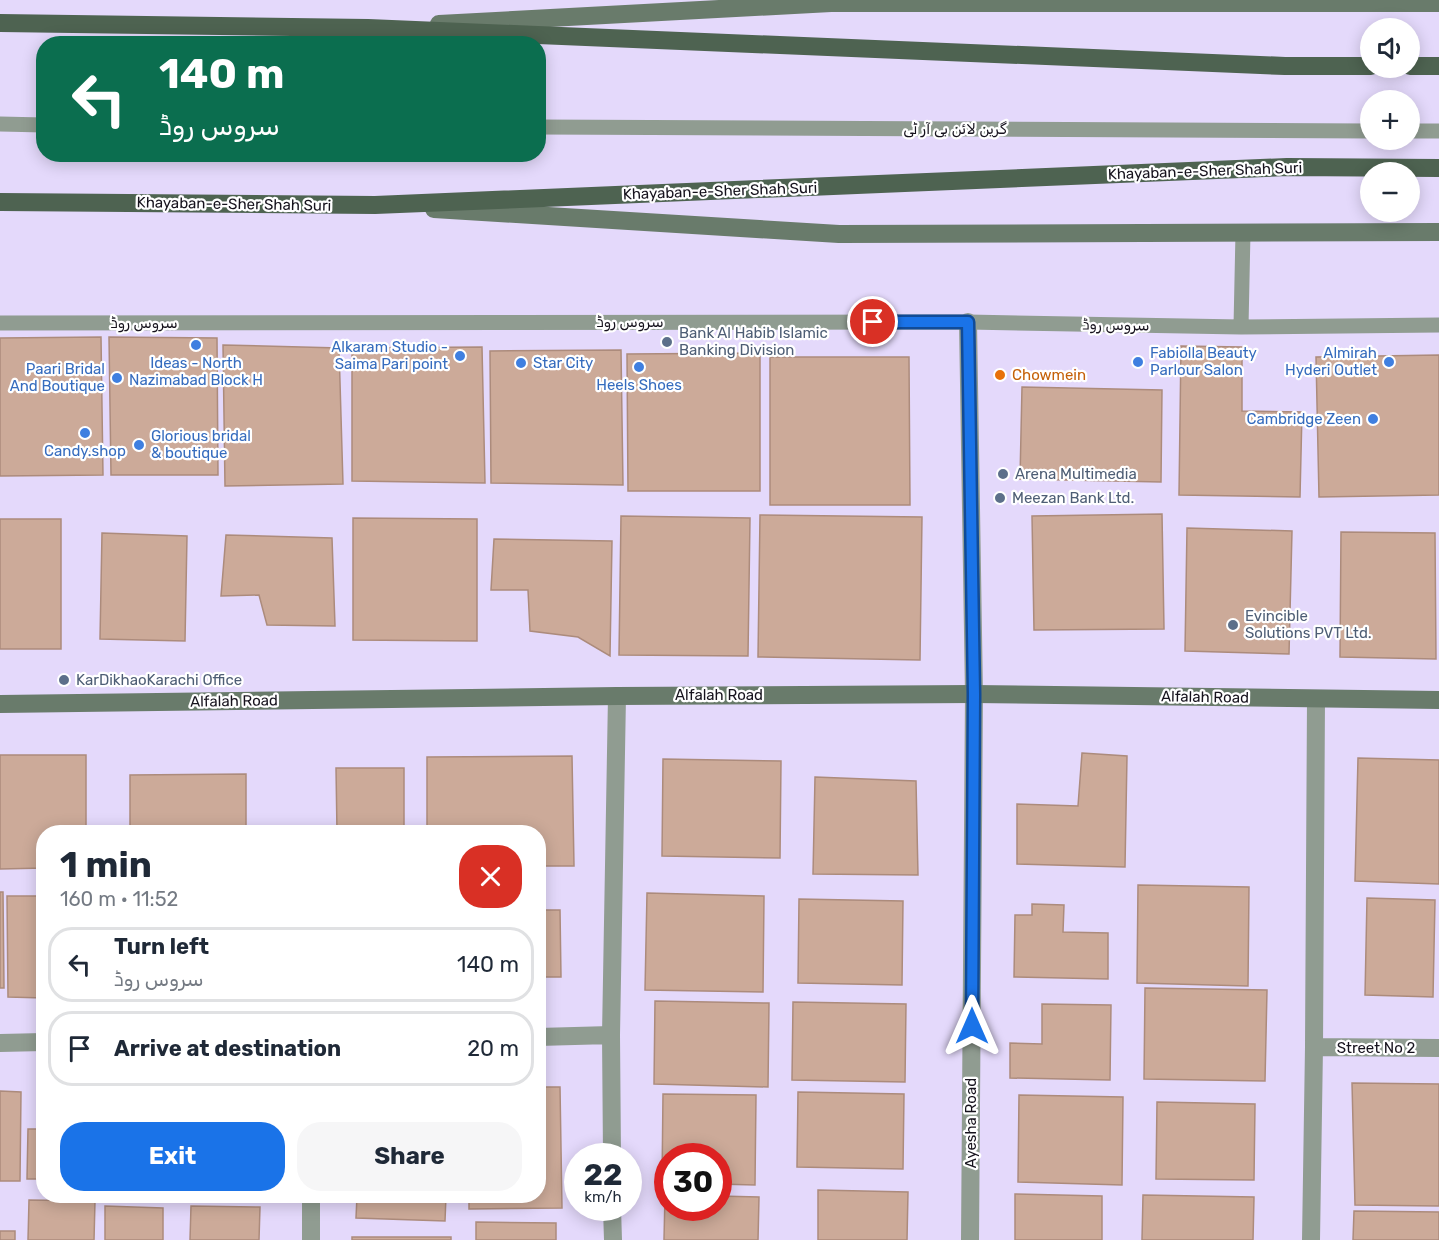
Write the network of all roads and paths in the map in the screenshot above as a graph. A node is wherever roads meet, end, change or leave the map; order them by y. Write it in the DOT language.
graph roads {
  1 [pos="1439,3"];
  2 [pos="0,23"];
  3 [pos="368,28"];
  4 [pos="1360,66"];
  5 [pos="1420,66"];
  6 [pos="1439,66"];
  7 [pos="0,124"];
  8 [pos="36,125"];
  9 [pos="546,127"];
  10 [pos="1360,131"];
  11 [pos="1420,131"];
  12 [pos="1439,131"];
  13 [pos="1439,168"];
  14 [pos="0,202"];
  15 [pos="375,206"];
  16 [pos="1243,232"];
  17 [pos="1439,232"];
  18 [pos="968,322"];
  19 [pos="0,323"];
  20 [pos="1439,325"];
  21 [pos="1241,327"];
  22 [pos="974,694"];
  23 [pos="617,696"];
  24 [pos="1316,699"];
  25 [pos="1439,700"];
  26 [pos="0,704"];
  27 [pos="611,1035"];
  28 [pos="546,1037"];
  29 [pos="36,1042"];
  30 [pos="0,1043"];
  31 [pos="1314,1047"];
  32 [pos="1439,1048"];
  33 [pos="612,1143"];
  34 [pos="311,1203"];
  35 [pos="612,1221"];
  36 [pos="311,1240"];
  37 [pos="613,1240"];
  38 [pos="970,1240"];
  39 [pos="1311,1240"];
  1 -- 3 [label="main road"];
  2 -- 3 [label="main road"];
  3 -- 4 [label="main road"];
  5 -- 6 [label="main road"];
  7 -- 8 [label="lane"];
  9 -- 10 [label="lane, گرین لائن بی آر ٹی"];
  11 -- 12 [label="lane"];
  13 -- 15 [label="main road, Khayaban-e-Sher Shah Suri"];
  14 -- 15 [label="main road, Khayaban-e-Sher Shah Suri"];
  15 -- 16 [label="main road"];
  16 -- 17 [label="main road"];
  16 -- 21 [label="lane"];
  18 -- 19 [label="lane, سروس روڈ"];
  18 -- 21 [label="lane, سروس روڈ"];
  18 -- 22 [label="street, Ayesha Road"];
  20 -- 21 [label="lane, سروس روڈ"];
  22 -- 23 [label="main road, Alfalah Road"];
  22 -- 24 [label="main road, Alfalah Road"];
  22 -- 38 [label="street, Ayesha Road"];
  23 -- 26 [label="main road, Alfalah Road"];
  23 -- 27 [label="street"];
  24 -- 25 [label="main road, Alfalah Road"];
  24 -- 31 [label="street"];
  27 -- 28 [label="street"];
  27 -- 33 [label="street"];
  29 -- 30 [label="street"];
  31 -- 32 [label="street, Street No 2"];
  31 -- 39 [label="street"];
  34 -- 36 [label="street"];
  35 -- 37 [label="street"];
}
